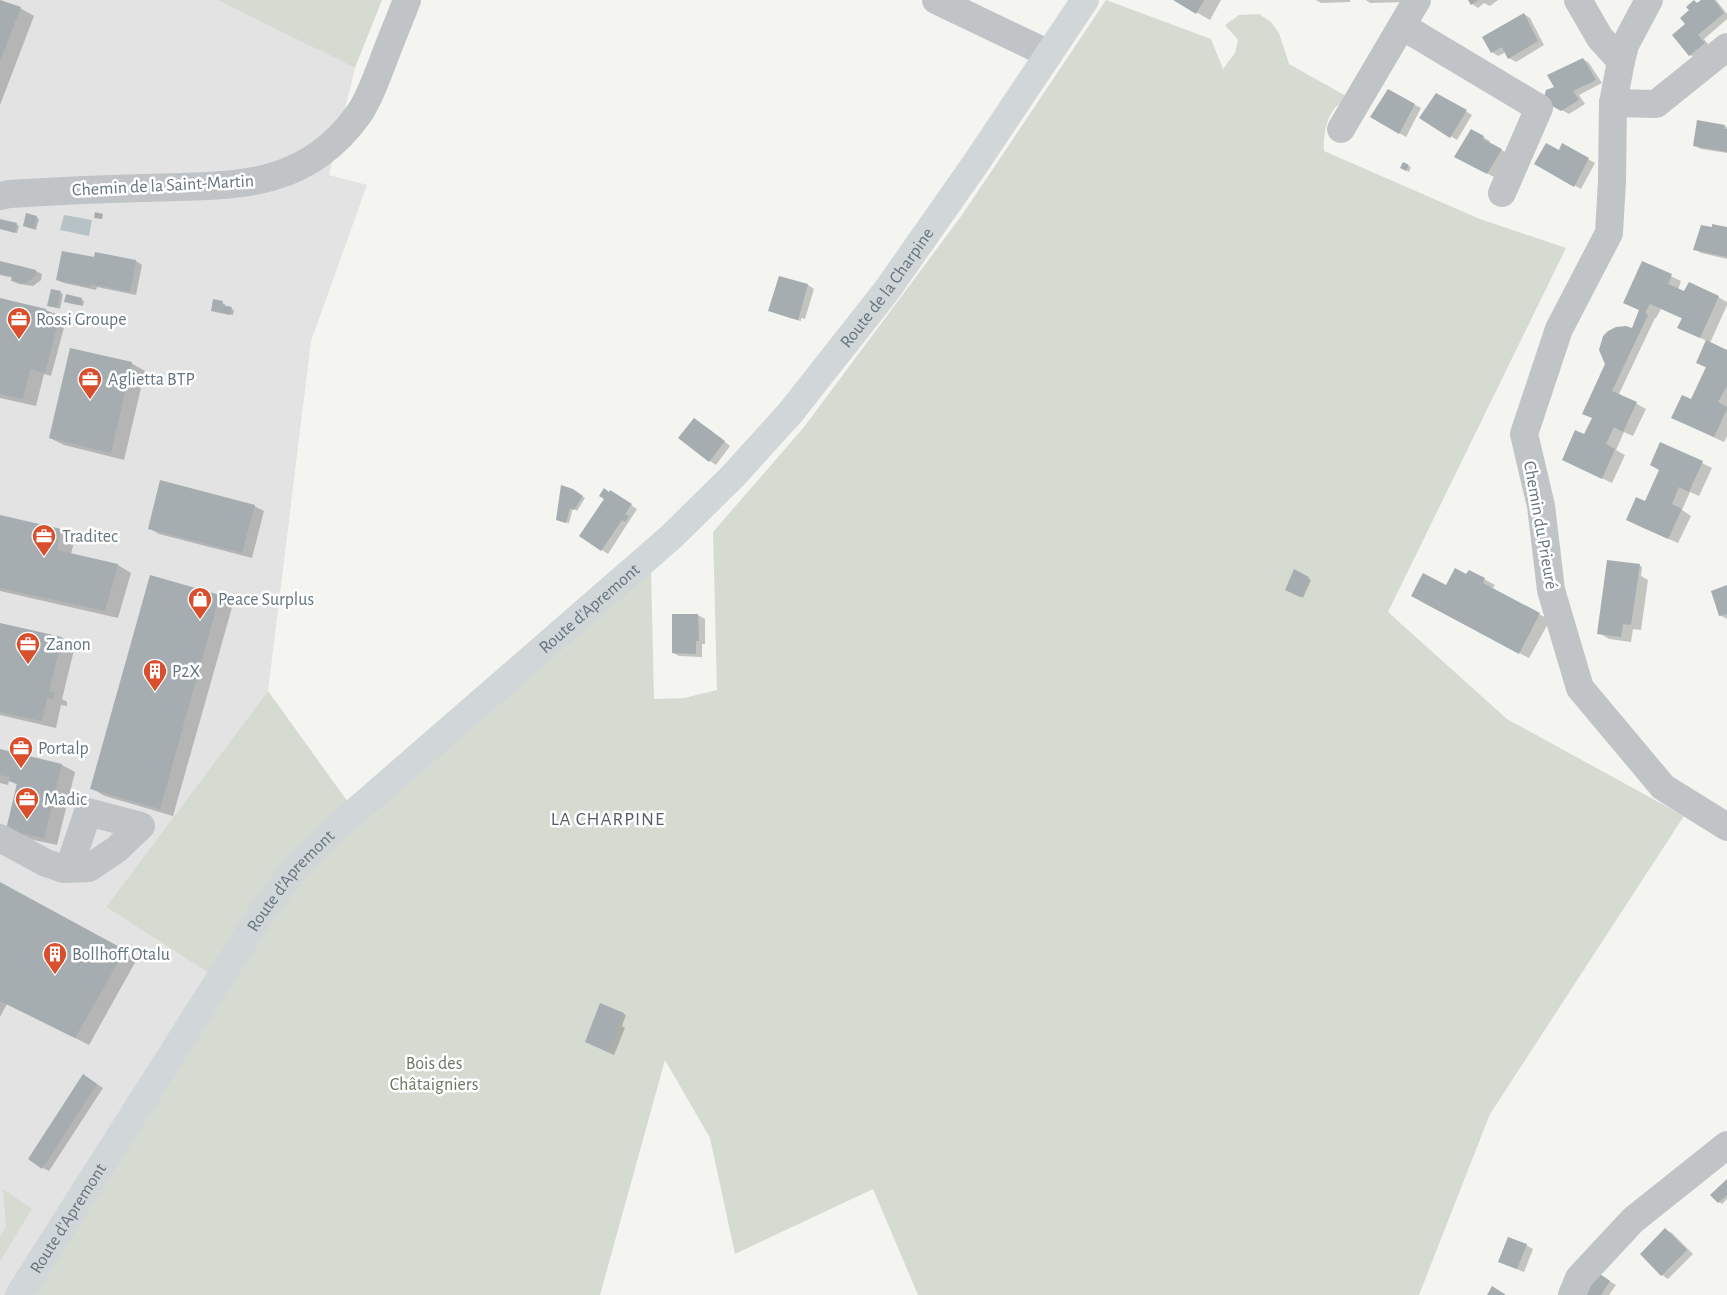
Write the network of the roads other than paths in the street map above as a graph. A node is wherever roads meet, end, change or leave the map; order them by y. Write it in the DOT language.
graph roads {
  1 [pos="407,0"];
  2 [pos="936,0"];
  3 [pos="1086,0"];
  4 [pos="1416,0"];
  5 [pos="1578,0"];
  6 [pos="1649,0"];
  7 [pos="1402,26"];
  8 [pos="1727,47"];
  9 [pos="1049,54"];
  10 [pos="1620,61"];
  11 [pos="1613,103"];
  12 [pos="1341,130"];
  13 [pos="1502,193"];
  14 [pos="0,196"];
  15 [pos="657,548"];
  16 [pos="1727,827"];
  17 [pos="0,838"];
  18 [pos="69,868"];
  19 [pos="1727,1145"];
  20 [pos="19,1295"];
  21 [pos="1572,1295"];
  1 -- 14 [label="street, Chemin de la Saint-Martin"];
  2 -- 9 [label="street"];
  3 -- 9 [label="main road, Route de la Charpine"];
  4 -- 7 [label="street"];
  5 -- 10 [label="street"];
  6 -- 10 [label="street, Chemin du Prieuré"];
  7 -- 12 [label="street"];
  7 -- 13 [label="street"];
  8 -- 11 [label="street"];
  9 -- 15 [label="main road, Route de la Charpine"];
  10 -- 11 [label="street, Chemin du Prieuré"];
  11 -- 16 [label="street, Chemin du Prieuré"];
  15 -- 20 [label="main road, Route d'Apremont"];
  17 -- 18 [label="street"];
  19 -- 21 [label="street"];
}
